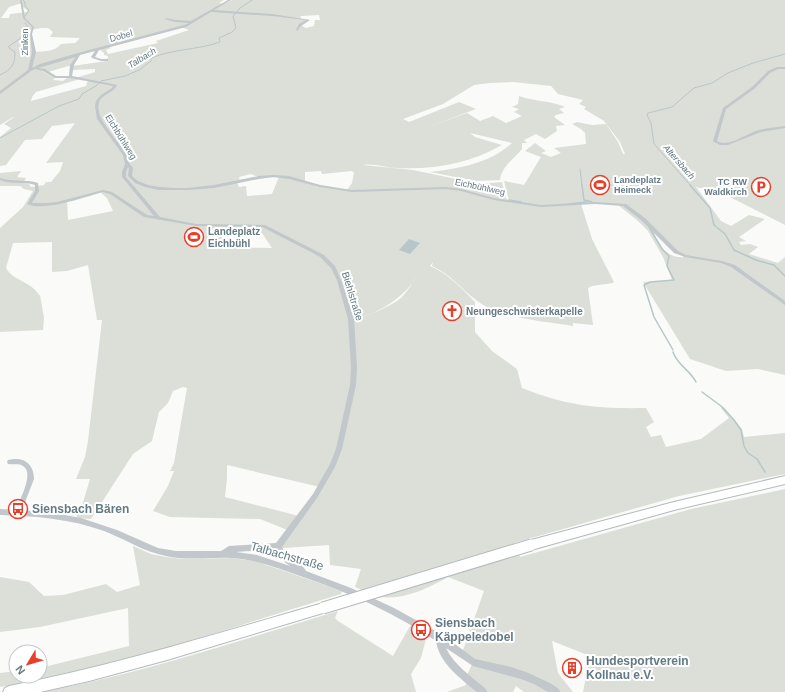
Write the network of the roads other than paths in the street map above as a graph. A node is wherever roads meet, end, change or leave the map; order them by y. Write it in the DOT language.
graph roads {
  1 [pos="21,0"];
  2 [pos="230,0"];
  3 [pos="214,10"];
  4 [pos="166,19"];
  5 [pos="192,22"];
  6 [pos="297,30"];
  7 [pos="98,49"];
  8 [pos="79,54"];
  9 [pos="107,60"];
  10 [pos="31,65"];
  11 [pos="41,65"];
  12 [pos="35,68"];
  13 [pos="785,68"];
  14 [pos="30,70"];
  15 [pos="70,77"];
  16 [pos="0,92"];
  17 [pos="785,126"];
  18 [pos="127,164"];
  19 [pos="131,168"];
  20 [pos="124,169"];
  21 [pos="0,179"];
  22 [pos="159,218"];
  23 [pos="785,303"];
  24 [pos="10,462"];
  25 [pos="785,480"];
  26 [pos="0,512"];
  27 [pos="18,512"];
  28 [pos="278,546"];
  29 [pos="223,554"];
  30 [pos="303,573"];
  31 [pos="440,638"];
  32 [pos="9,692"];
  33 [pos="483,692"];
  34 [pos="556,692"];
  1 -- 10 [label="street, Zinken"];
  2 -- 3 [label="street, Dobel"];
  3 -- 5 [label="street, Dobel"];
  3 -- 6 [label="street, Dobel"];
  4 -- 5 [label="street"];
  5 -- 7 [label="street, Dobel"];
  7 -- 8 [label="street, Dobel"];
  7 -- 9 [label="street"];
  8 -- 11 [label="street, Dobel"];
  8 -- 15 [label="street"];
  10 -- 11 [label="street, Zinken"];
  10 -- 14 [label="street, Zinken"];
  11 -- 12 [label="street, Dobel"];
  12 -- 14 [label="street"];
  12 -- 15 [label="street, Eichbühlweg"];
  13 -- 17 [label="street"];
  14 -- 16 [label="street"];
  15 -- 18 [label="street, Eichbühlweg"];
  18 -- 19 [label="street, Eichbühlweg"];
  18 -- 20 [label="street"];
  19 -- 20 [label="street, Eichbühlweg"];
  19 -- 23 [label="street, Eichbühlweg"];
  20 -- 22 [label="street"];
  21 -- 22 [label="street, Biehlstraße"];
  22 -- 28 [label="street, Biehlstraße"];
  24 -- 27 [label="street"];
  25 -- 32 [label="highway, bridge"];
  26 -- 27 [label="street, Talbachstraße"];
  27 -- 29 [label="street, Talbachstraße"];
  28 -- 29 [label="street"];
  28 -- 30 [label="street"];
  29 -- 30 [label="street, Talbachstraße"];
  30 -- 31 [label="street, Talbachstraße"];
  31 -- 33 [label="street"];
  31 -- 34 [label="street, Talbachstraße"];
}
